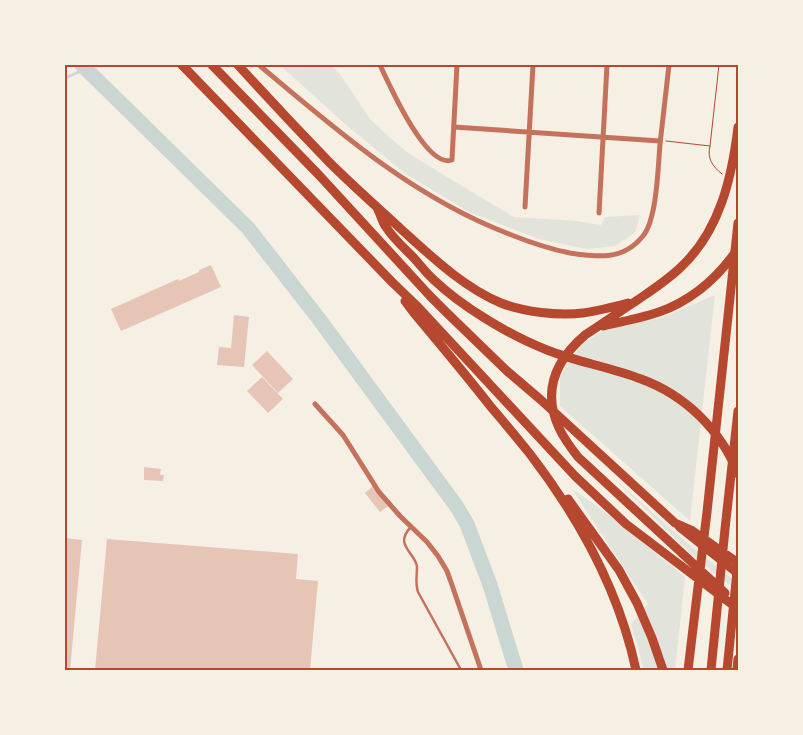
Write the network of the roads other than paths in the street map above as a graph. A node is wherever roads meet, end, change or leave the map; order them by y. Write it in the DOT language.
graph roads {
  1 [pos="182,65"];
  2 [pos="212,65"];
  3 [pos="238,65"];
  4 [pos="259,65"];
  5 [pos="380,65"];
  6 [pos="457,65"];
  7 [pos="533,65"];
  8 [pos="607,65"];
  9 [pos="668,65"];
  10 [pos="454,127"];
  11 [pos="738,127"];
  12 [pos="529,133"];
  13 [pos="603,137"];
  14 [pos="660,141"];
  15 [pos="377,207"];
  16 [pos="525,207"];
  17 [pos="599,213"];
  18 [pos="738,223"];
  19 [pos="738,248"];
  20 [pos="392,282"];
  21 [pos="635,301"];
  22 [pos="595,328"];
  23 [pos="315,404"];
  24 [pos="738,412"];
  25 [pos="530,454"];
  26 [pos="738,474"];
  27 [pos="411,527"];
  28 [pos="736,564"];
  29 [pos="738,574"];
  30 [pos="738,605"];
  31 [pos="738,609"];
  32 [pos="738,659"];
  33 [pos="461,670"];
  34 [pos="481,670"];
  35 [pos="636,670"];
  36 [pos="663,670"];
  37 [pos="688,670"];
  38 [pos="711,670"];
  39 [pos="727,670"];
  40 [pos="737,670"];
  1 -- 20 [label="highway"];
  2 -- 28 [label="highway"];
  3 -- 15 [label="highway"];
  4 -- 14 [label="street"];
  5 -- 10 [label="street"];
  6 -- 10 [label="street"];
  7 -- 12 [label="street"];
  8 -- 13 [label="street"];
  9 -- 14 [label="street"];
  10 -- 12 [label="street"];
  11 -- 21 [label="highway"];
  12 -- 13 [label="street"];
  12 -- 16 [label="street"];
  13 -- 14 [label="street"];
  13 -- 17 [label="street"];
  15 -- 21 [label="highway"];
  15 -- 26 [label="highway"];
  18 -- 37 [label="highway"];
  19 -- 22 [label="highway"];
  20 -- 25 [label="highway"];
  20 -- 31 [label="highway"];
  21 -- 22 [label="highway"];
  22 -- 30 [label="highway"];
  23 -- 27 [label="street"];
  24 -- 38 [label="highway"];
  25 -- 35 [label="highway"];
  25 -- 36 [label="highway"];
  27 -- 33 [label="lane"];
  27 -- 34 [label="street"];
  28 -- 29 [label="highway"];
  28 -- 39 [label="highway"];
  32 -- 40 [label="highway"];
}
